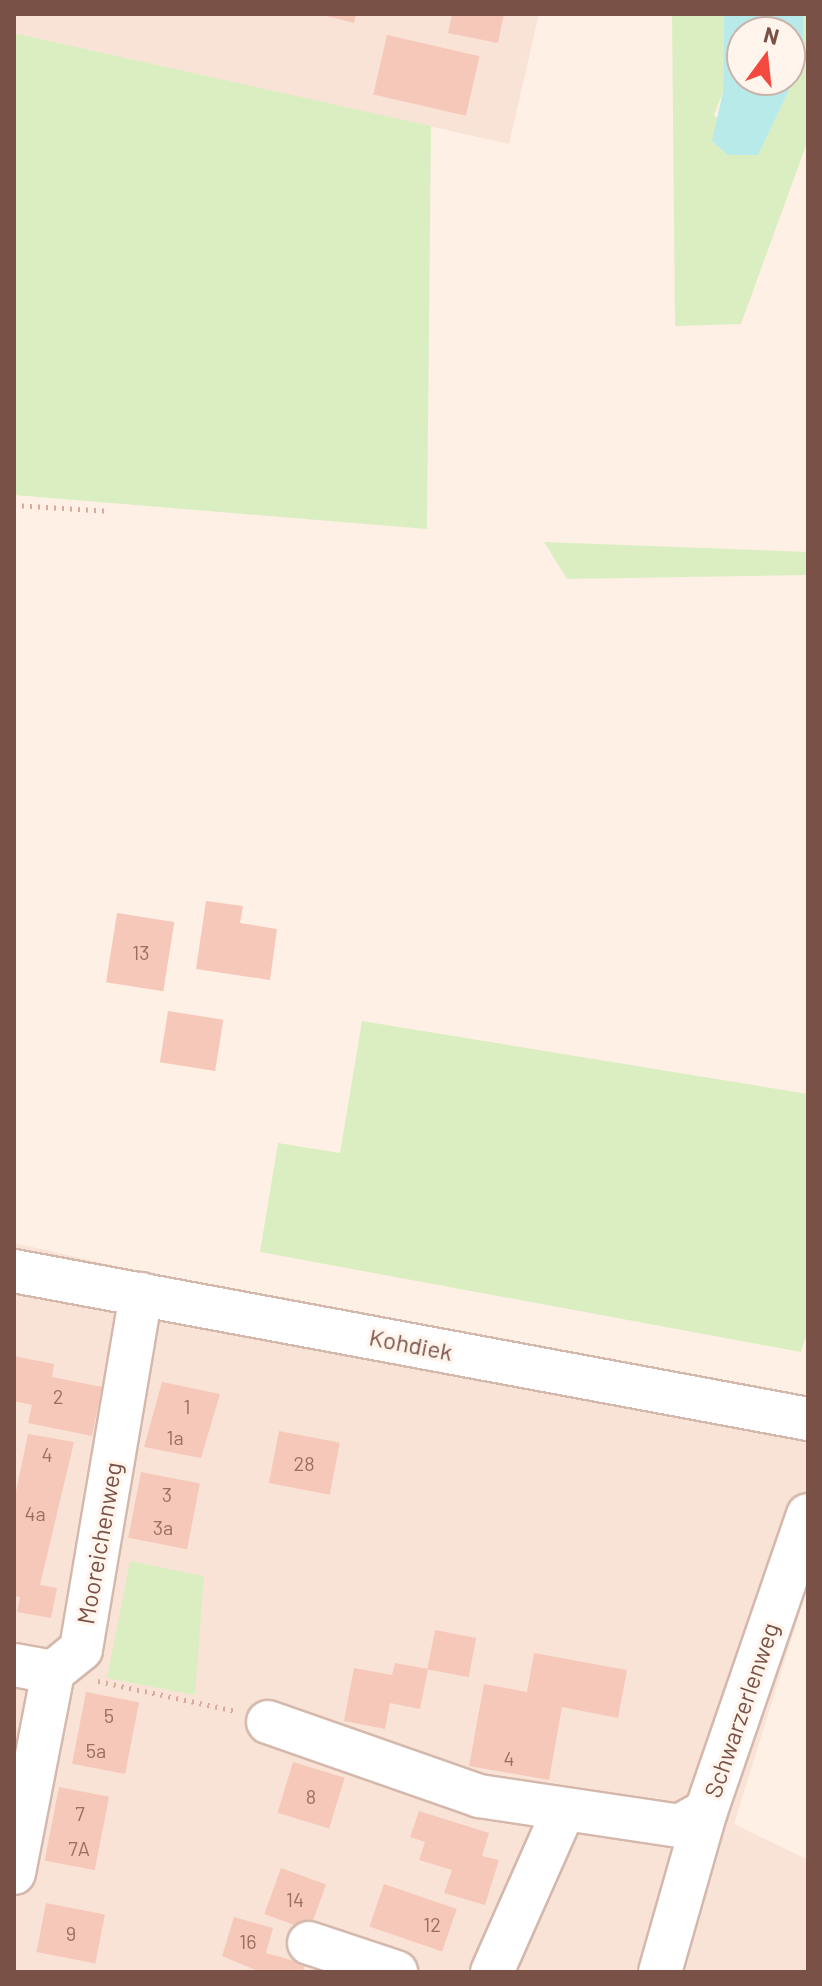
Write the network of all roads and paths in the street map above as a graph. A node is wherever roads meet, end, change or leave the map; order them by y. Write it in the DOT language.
graph roads {
  1 [pos="14,505"];
  2 [pos="110,511"];
  3 [pos="14,1271"];
  4 [pos="141,1294"];
  5 [pos="808,1419"];
  6 [pos="808,1515"];
  7 [pos="34,1668"];
  8 [pos="268,1722"];
  9 [pos="706,1811"];
  10 [pos="563,1812"];
  11 [pos="14,1873"];
  12 [pos="309,1943"];
  13 [pos="396,1972"];
  14 [pos="492,1972"];
  15 [pos="660,1972"];
  1 -- 2 [label="path"];
  3 -- 4 [label="street, Kohdiek"];
  4 -- 5 [label="street, Kohdiek"];
  4 -- 7 [label="street, Mooreichenweg"];
  6 -- 9 [label="street, Schwarzerlenweg"];
  7 -- 8 [label="path"];
  7 -- 11 [label="street"];
  8 -- 10 [label="street, Schwarzerlenweg"];
  9 -- 10 [label="street, Schwarzerlenweg"];
  9 -- 15 [label="street"];
  10 -- 14 [label="street"];
  12 -- 13 [label="street"];
}
